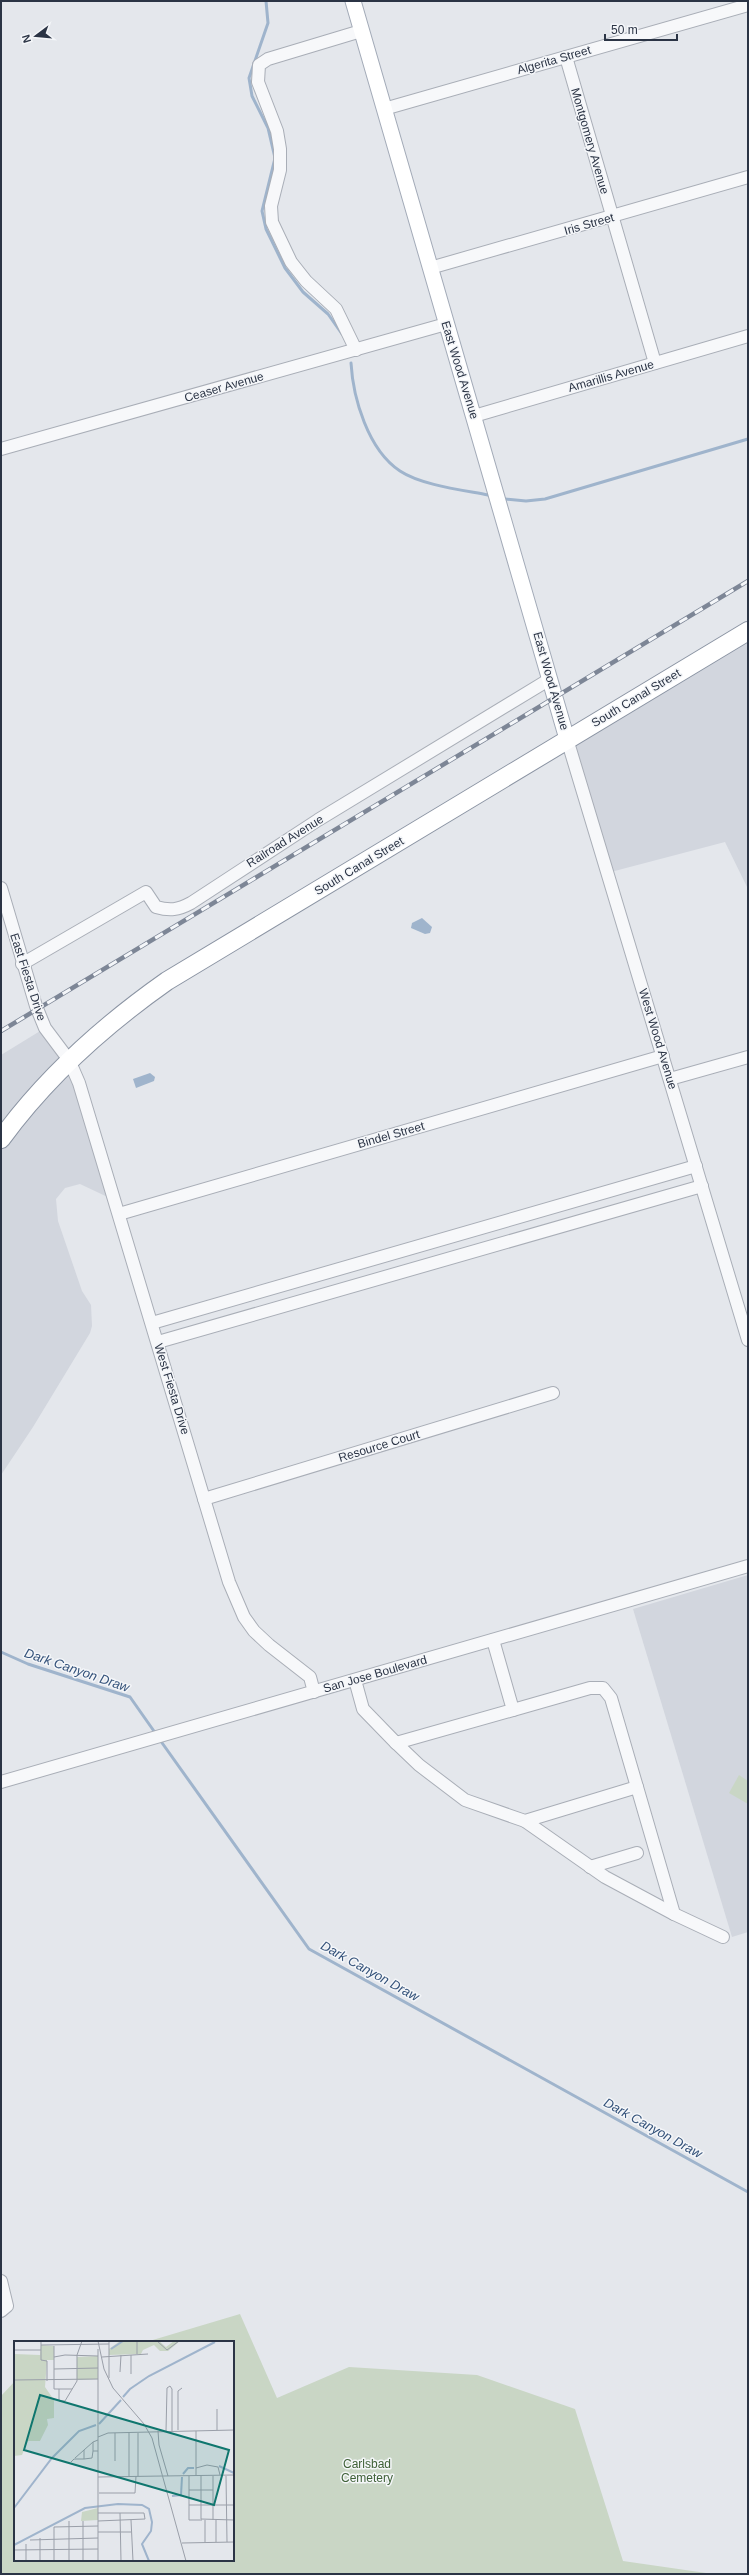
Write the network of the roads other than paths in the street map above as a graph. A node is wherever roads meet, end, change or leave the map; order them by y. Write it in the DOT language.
graph roads {
  1 [pos="353,1"];
  2 [pos="748,5"];
  3 [pos="361,31"];
  4 [pos="566,57"];
  5 [pos="384,109"];
  6 [pos="748,177"];
  7 [pos="612,218"];
  8 [pos="430,268"];
  9 [pos="446,324"];
  10 [pos="748,336"];
  11 [pos="356,350"];
  12 [pos="655,363"];
  13 [pos="474,416"];
  14 [pos="1,449"];
  15 [pos="748,631"];
  16 [pos="550,679"];
  17 [pos="567,739"];
  18 [pos="1,888"];
  19 [pos="22,964"];
  20 [pos="663,1056"];
  21 [pos="748,1057"];
  22 [pos="69,1060"];
  23 [pos="670,1079"];
  24 [pos="1,1140"];
  25 [pos="696,1166"];
  26 [pos="702,1186"];
  27 [pos="119,1214"];
  28 [pos="152,1323"];
  29 [pos="748,1340"];
  30 [pos="158,1342"];
  31 [pos="553,1393"];
  32 [pos="204,1499"];
  33 [pos="748,1566"];
  34 [pos="493,1640"];
  35 [pos="356,1680"];
  36 [pos="314,1692"];
  37 [pos="513,1710"];
  38 [pos="396,1743"];
  39 [pos="1,1782"];
  40 [pos="637,1787"];
  41 [pos="525,1821"];
  42 [pos="637,1853"];
  43 [pos="590,1867"];
  44 [pos="674,1914"];
  45 [pos="723,1937"];
  46 [pos="1,2281"];
  47 [pos="4,2308"];
  1 -- 3 [label="main road, East Wood Avenue"];
  2 -- 4 [label="street, Algerita Street"];
  3 -- 5 [label="main road, East Wood Avenue"];
  3 -- 11 [label="street"];
  4 -- 5 [label="street, Algerita Street"];
  4 -- 7 [label="street, Montgomery Avenue"];
  5 -- 8 [label="main road, East Wood Avenue"];
  6 -- 7 [label="street, Iris Street"];
  7 -- 8 [label="street, Iris Street"];
  7 -- 12 [label="street, Montgomery Avenue"];
  8 -- 9 [label="main road, East Wood Avenue"];
  9 -- 11 [label="street, Ceaser Avenue"];
  9 -- 13 [label="main road, East Wood Avenue"];
  10 -- 12 [label="street, Amarillis Avenue"];
  11 -- 14 [label="street, Ceaser Avenue"];
  12 -- 13 [label="street, Amarillis Avenue"];
  13 -- 16 [label="main road, East Wood Avenue"];
  15 -- 17 [label="highway, South Canal Street"];
  16 -- 17 [label="main road, East Wood Avenue"];
  16 -- 19 [label="street, Railroad Avenue"];
  17 -- 20 [label="street, West Wood Avenue"];
  17 -- 22 [label="highway, South Canal Street"];
  18 -- 19 [label="street, East Fiesta Drive"];
  19 -- 22 [label="street, East Fiesta Drive"];
  20 -- 23 [label="street, West Wood Avenue"];
  20 -- 27 [label="street, Bindel Street"];
  21 -- 23 [label="street"];
  22 -- 24 [label="highway, South Canal Street"];
  22 -- 27 [label="street, West Fiesta Drive"];
  23 -- 25 [label="street, West Wood Avenue"];
  25 -- 26 [label="street, West Wood Avenue"];
  25 -- 28 [label="street"];
  26 -- 29 [label="street, West Wood Avenue"];
  26 -- 30 [label="street"];
  27 -- 28 [label="street, West Fiesta Drive"];
  28 -- 30 [label="street, West Fiesta Drive"];
  30 -- 32 [label="street, West Fiesta Drive"];
  31 -- 32 [label="street, Resource Court"];
  32 -- 36 [label="street, West Fiesta Drive"];
  33 -- 34 [label="street, San Jose Boulevard"];
  34 -- 35 [label="street, San Jose Boulevard"];
  34 -- 37 [label="street"];
  35 -- 36 [label="street, San Jose Boulevard"];
  35 -- 38 [label="street"];
  36 -- 39 [label="street, San Jose Boulevard"];
  37 -- 38 [label="street"];
  37 -- 40 [label="street"];
  38 -- 41 [label="street"];
  40 -- 41 [label="street"];
  40 -- 44 [label="street"];
  41 -- 43 [label="street"];
  42 -- 43 [label="street"];
  43 -- 44 [label="street"];
  44 -- 45 [label="street"];
  46 -- 47 [label="street"];
}
